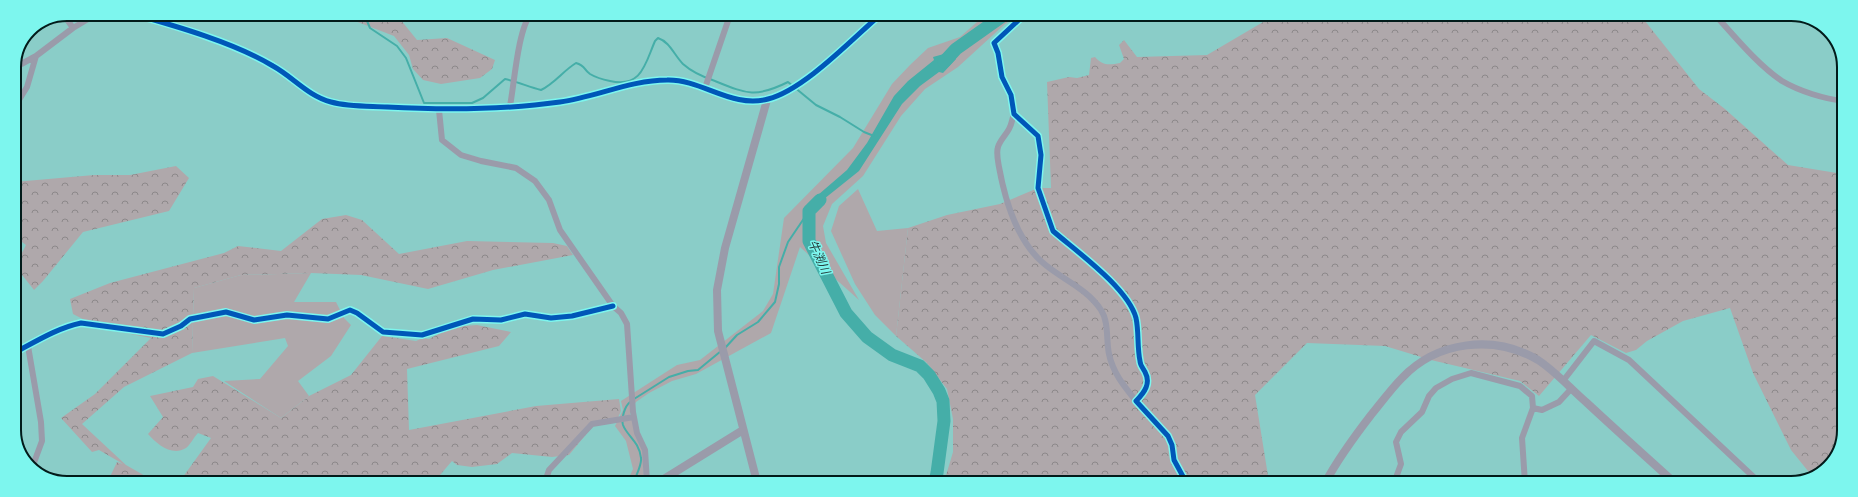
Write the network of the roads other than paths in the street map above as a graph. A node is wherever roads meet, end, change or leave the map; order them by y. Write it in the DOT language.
graph roads {
  1 [pos="68,21"];
  2 [pos="85,21"];
  3 [pos="154,21"];
  4 [pos="527,21"];
  5 [pos="728,21"];
  6 [pos="874,21"];
  7 [pos="1018,21"];
  8 [pos="1721,21"];
  9 [pos="73,28"];
  10 [pos="36,56"];
  11 [pos="21,64"];
  12 [pos="705,88"];
  13 [pos="21,97"];
  14 [pos="1837,99"];
  15 [pos="768,100"];
  16 [pos="510,106"];
  17 [pos="439,110"];
  18 [pos="1014,114"];
  19 [pos="613,306"];
  20 [pos="28,346"];
  21 [pos="21,350"];
  22 [pos="1563,381"];
  23 [pos="1571,389"];
  24 [pos="1136,400"];
  25 [pos="1533,408"];
  26 [pos="634,417"];
  27 [pos="743,430"];
  28 [pos="34,463"];
  29 [pos="547,476"];
  30 [pos="647,476"];
  31 [pos="669,476"];
  32 [pos="755,476"];
  33 [pos="1183,476"];
  34 [pos="1329,476"];
  35 [pos="1397,476"];
  36 [pos="1525,476"];
  37 [pos="1667,476"];
  38 [pos="1753,476"];
  1 -- 9 [label="street"];
  2 -- 9 [label="street"];
  3 -- 17 [label="street"];
  4 -- 16 [label="street"];
  5 -- 12 [label="street"];
  6 -- 15 [label="street"];
  7 -- 18 [label="street"];
  8 -- 14 [label="street"];
  9 -- 10 [label="street"];
  10 -- 11 [label="street"];
  10 -- 13 [label="street"];
  12 -- 15 [label="street"];
  12 -- 16 [label="street"];
  15 -- 27 [label="street"];
  16 -- 17 [label="street"];
  17 -- 19 [label="street"];
  18 -- 24 [label="street"];
  18 -- 24 [label="street"];
  19 -- 20 [label="street"];
  19 -- 26 [label="street"];
  20 -- 21 [label="street"];
  20 -- 28 [label="street"];
  22 -- 23 [label="street"];
  22 -- 34 [label="street"];
  22 -- 38 [label="street"];
  23 -- 25 [label="street"];
  23 -- 37 [label="street"];
  24 -- 33 [label="street"];
  25 -- 35 [label="street"];
  25 -- 36 [label="street"];
  26 -- 29 [label="street"];
  26 -- 30 [label="street"];
  27 -- 31 [label="street"];
  27 -- 32 [label="street"];
}
